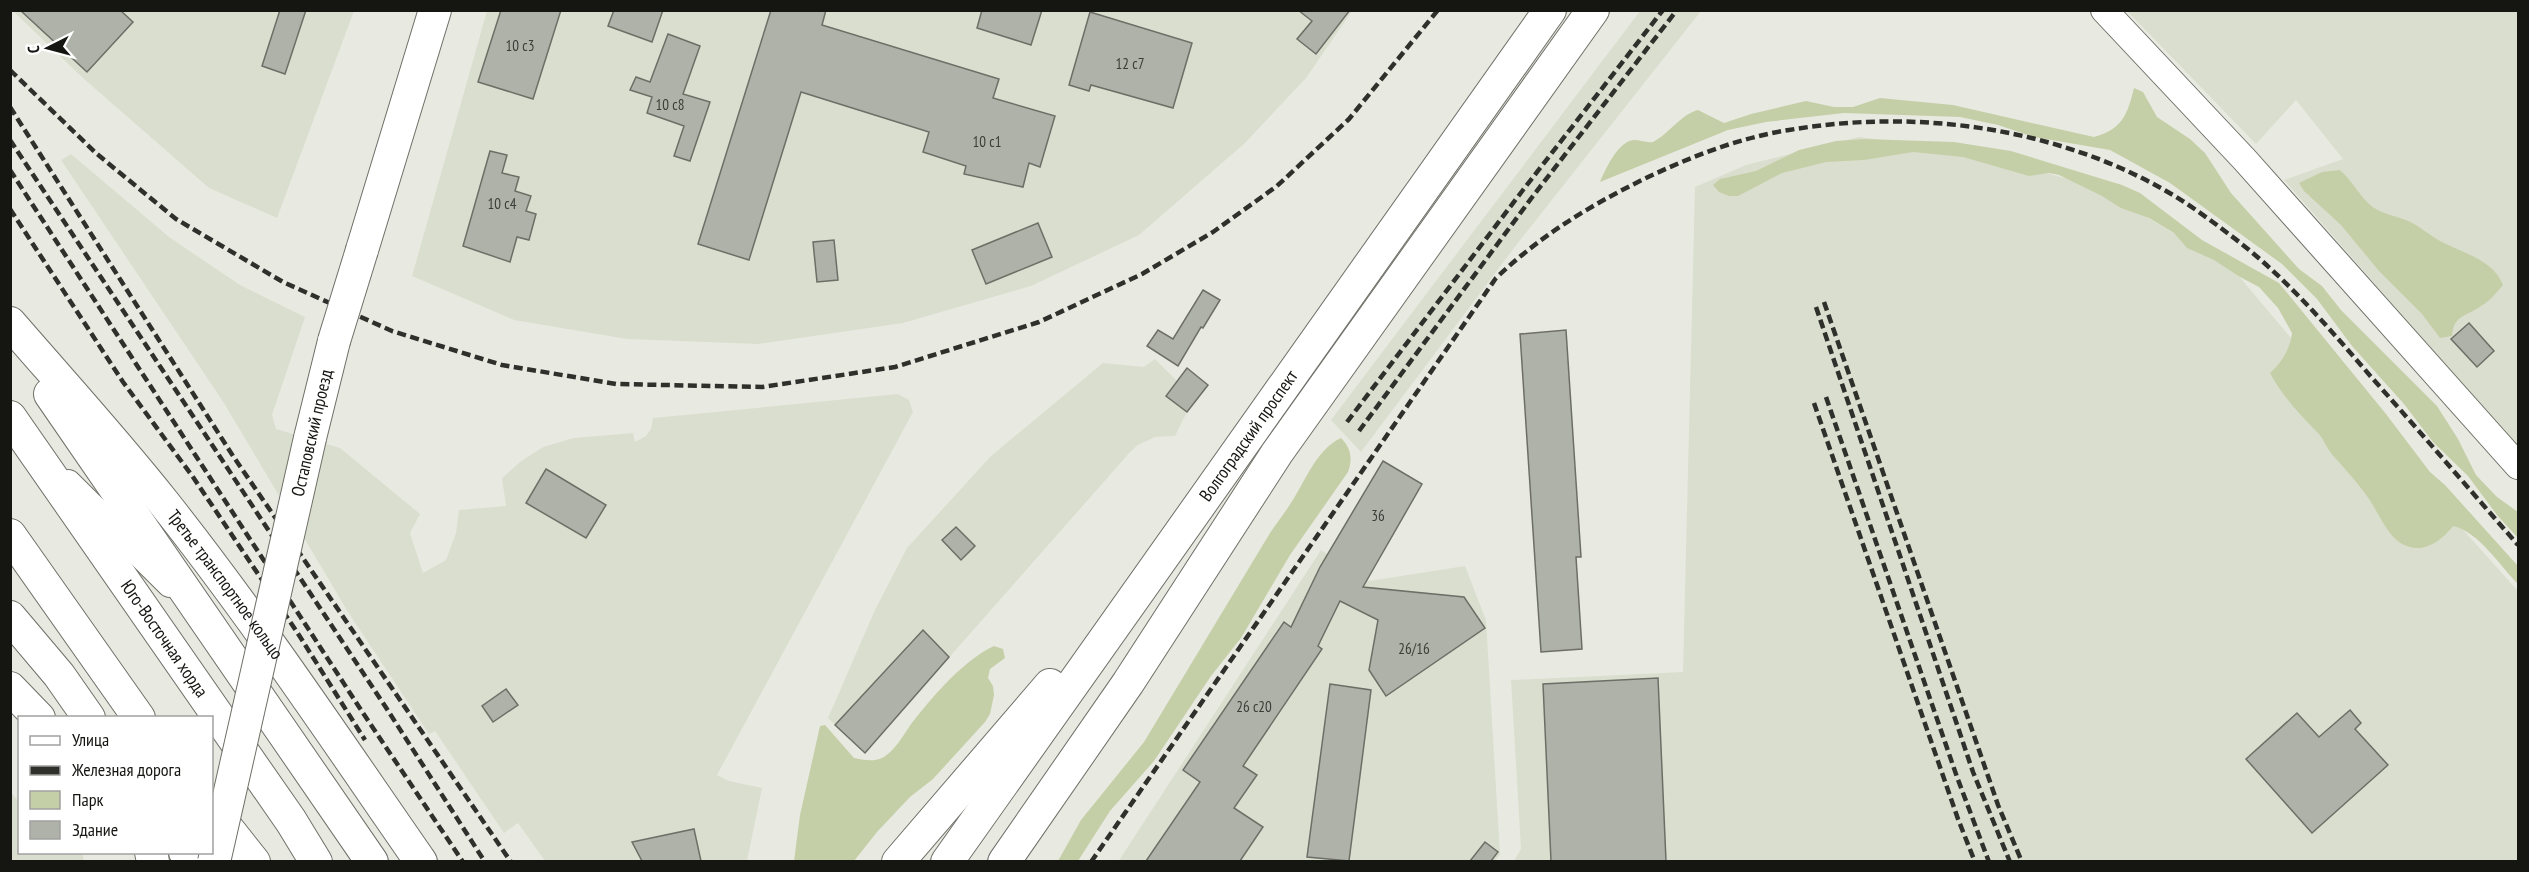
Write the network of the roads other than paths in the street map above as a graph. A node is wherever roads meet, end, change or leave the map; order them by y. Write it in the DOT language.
graph roads {
  1 [pos="435,10"];
  2 [pos="1550,10"];
  3 [pos="1593,10"];
  4 [pos="2104,10"];
  5 [pos="10,323"];
  6 [pos="10,336"];
  7 [pos="10,417"];
  8 [pos="37,452"];
  9 [pos="2518,466"];
  10 [pos="10,535"];
  11 [pos="1174,542"];
  12 [pos="10,606"];
  13 [pos="202,616"];
  14 [pos="10,617"];
  15 [pos="59,675"];
  16 [pos="10,688"];
  17 [pos="38,716"];
  18 [pos="88,716"];
  19 [pos="138,716"];
  20 [pos="213,810"];
  21 [pos="214,861"];
  22 [pos="254,861"];
  23 [pos="316,861"];
  24 [pos="372,861"];
  25 [pos="421,861"];
  26 [pos="898,861"];
  27 [pos="947,861"];
  28 [pos="1004,861"];
  1 -- 21 [label="main road, Остаповский проезд, bridge"];
  2 -- 11 [label="main road, Волгоградский проспект"];
  3 -- 28 [label="main road, Волгоградский проспект"];
  4 -- 9 [label="street"];
  5 -- 25 [label="main road, Третье транспортное кольцо"];
  6 -- 13 [label="main road"];
  7 -- 8 [label="main road, Юго-Восточная хорда"];
  8 -- 13 [label="street"];
  8 -- 23 [label="main road, Юго-Восточная хорда"];
  10 -- 19 [label="main road"];
  11 -- 26 [label="main road"];
  11 -- 27 [label="main road, Волгоградский проспект"];
  12 -- 15 [label="street"];
  13 -- 24 [label="main road"];
  14 -- 15 [label="main road"];
  15 -- 18 [label="main road"];
  16 -- 17 [label="main road"];
  20 -- 22 [label="main road"];
}
